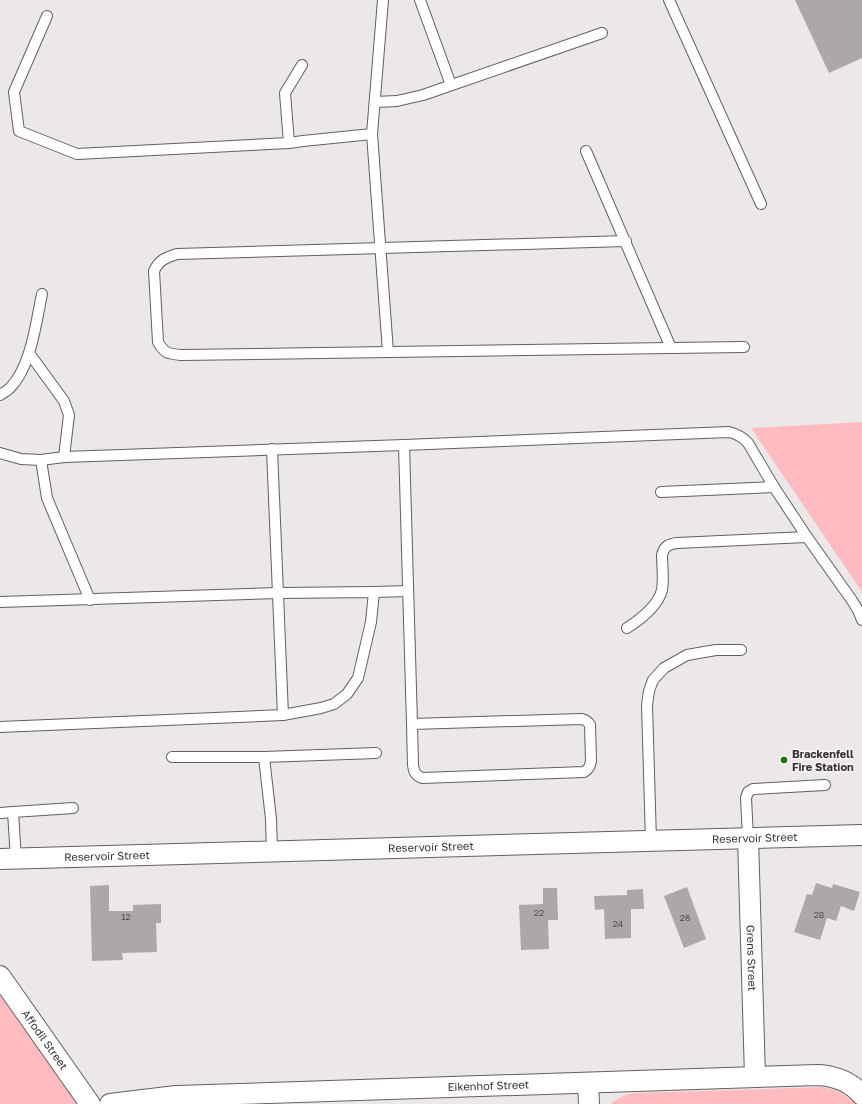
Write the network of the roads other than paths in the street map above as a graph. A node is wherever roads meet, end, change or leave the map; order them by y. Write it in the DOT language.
graph roads {
  1 [pos="383,0"];
  2 [pos="420,0"];
  3 [pos="669,0"];
  4 [pos="47,16"];
  5 [pos="602,33"];
  6 [pos="302,65"];
  7 [pos="451,85"];
  8 [pos="375,102"];
  9 [pos="372,134"];
  10 [pos="289,144"];
  11 [pos="586,151"];
  12 [pos="761,204"];
  13 [pos="626,241"];
  14 [pos="380,249"];
  15 [pos="42,294"];
  16 [pos="744,346"];
  17 [pos="672,348"];
  18 [pos="388,352"];
  19 [pos="29,353"];
  20 [pos="0,395"];
  21 [pos="404,445"];
  22 [pos="272,449"];
  23 [pos="0,453"];
  24 [pos="64,457"];
  25 [pos="41,460"];
  26 [pos="774,487"];
  27 [pos="661,492"];
  28 [pos="806,537"];
  29 [pos="408,591"];
  30 [pos="374,592"];
  31 [pos="278,593"];
  32 [pos="90,600"];
  33 [pos="0,602"];
  34 [pos="862,620"];
  35 [pos="627,628"];
  36 [pos="741,650"];
  37 [pos="283,715"];
  38 [pos="412,724"];
  39 [pos="0,726"];
  40 [pos="376,753"];
  41 [pos="172,757"];
  42 [pos="264,757"];
  43 [pos="825,785"];
  44 [pos="73,808"];
  45 [pos="13,812"];
  46 [pos="0,813"];
  47 [pos="862,835"];
  48 [pos="748,838"];
  49 [pos="651,841"];
  50 [pos="272,852"];
  51 [pos="8,859"];
  52 [pos="0,976"];
  53 [pos="755,1077"];
  54 [pos="588,1083"];
  55 [pos="862,1095"];
  56 [pos="90,1104"];
  57 [pos="110,1104"];
  58 [pos="589,1104"];
  1 -- 8 [label="lane"];
  2 -- 7 [label="lane"];
  3 -- 12 [label="lane"];
  4 -- 10 [label="lane"];
  5 -- 7 [label="lane"];
  6 -- 10 [label="lane"];
  7 -- 8 [label="lane"];
  8 -- 9 [label="lane"];
  9 -- 10 [label="lane"];
  9 -- 14 [label="lane"];
  11 -- 13 [label="lane"];
  13 -- 14 [label="lane"];
  13 -- 17 [label="lane"];
  14 -- 18 [label="lane"];
  14 -- 18 [label="lane"];
  15 -- 19 [label="lane"];
  16 -- 17 [label="lane"];
  17 -- 18 [label="lane"];
  19 -- 20 [label="lane"];
  19 -- 24 [label="lane"];
  21 -- 22 [label="lane"];
  21 -- 26 [label="lane"];
  21 -- 29 [label="lane"];
  22 -- 24 [label="lane"];
  22 -- 31 [label="lane"];
  23 -- 25 [label="lane"];
  24 -- 25 [label="lane"];
  25 -- 32 [label="lane"];
  26 -- 27 [label="lane"];
  26 -- 28 [label="lane"];
  28 -- 34 [label="lane"];
  28 -- 35 [label="lane"];
  29 -- 30 [label="lane"];
  29 -- 38 [label="lane"];
  30 -- 31 [label="lane"];
  30 -- 37 [label="lane"];
  31 -- 32 [label="lane"];
  31 -- 37 [label="lane"];
  32 -- 33 [label="lane"];
  36 -- 49 [label="lane"];
  37 -- 39 [label="lane"];
  38 -- 38 [label="lane"];
  40 -- 42 [label="lane"];
  41 -- 42 [label="lane"];
  42 -- 50 [label="lane"];
  43 -- 48 [label="lane"];
  44 -- 45 [label="lane"];
  45 -- 46 [label="lane"];
  45 -- 51 [label="lane"];
  47 -- 48 [label="street, Reservoir Street"];
  48 -- 49 [label="street, Reservoir Street"];
  48 -- 53 [label="street, Grens Street"];
  49 -- 50 [label="street, Reservoir Street"];
  50 -- 51 [label="street, Reservoir Street"];
  52 -- 56 [label="street, Affodil Street"];
  53 -- 54 [label="street, Eikenhof Street"];
  53 -- 55 [label="street, Eikenhof Street"];
  54 -- 57 [label="street, Eikenhof Street"];
  54 -- 58 [label="street"];
}
